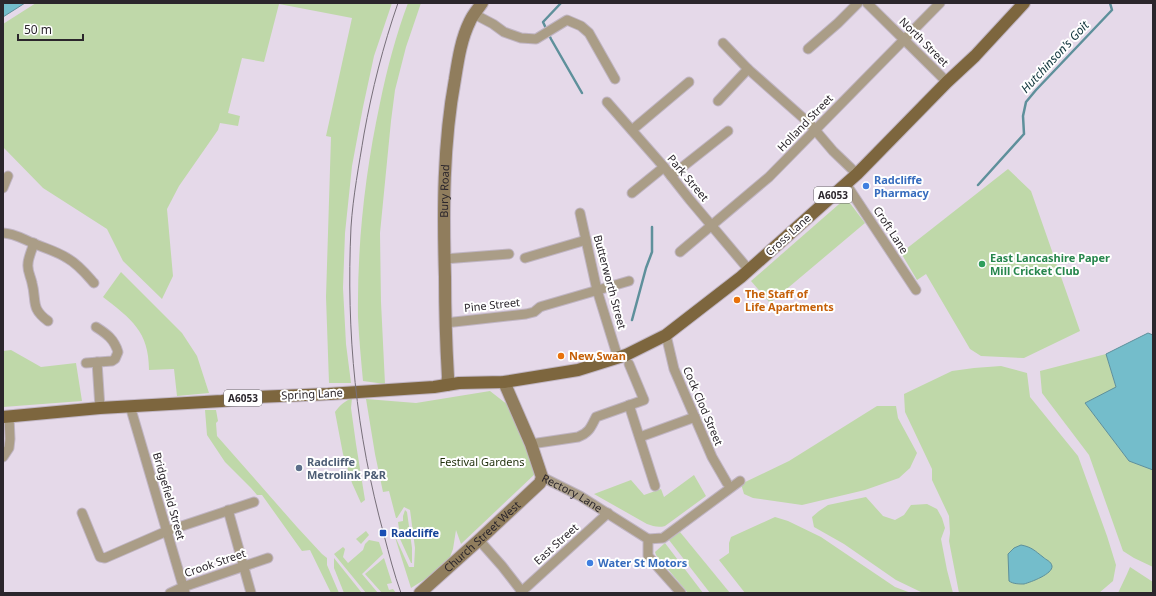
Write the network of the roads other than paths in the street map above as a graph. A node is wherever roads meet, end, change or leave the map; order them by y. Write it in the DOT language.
graph roads {
  1 [pos="482,3"];
  2 [pos="858,3"];
  3 [pos="867,3"];
  4 [pos="940,3"];
  5 [pos="1020,4"];
  6 [pos="474,14"];
  7 [pos="903,40"];
  8 [pos="723,43"];
  9 [pos="808,49"];
  10 [pos="748,69"];
  11 [pos="615,79"];
  12 [pos="689,82"];
  13 [pos="947,82"];
  14 [pos="718,101"];
  15 [pos="607,102"];
  16 [pos="632,130"];
  17 [pos="728,131"];
  18 [pos="816,131"];
  19 [pos="664,167"];
  20 [pos="857,174"];
  21 [pos="8,176"];
  22 [pos="671,176"];
  23 [pos="846,184"];
  24 [pos="3,188"];
  25 [pos="632,193"];
  26 [pos="580,213"];
  27 [pos="712,225"];
  28 [pos="3,233"];
  29 [pos="586,240"];
  30 [pos="34,243"];
  31 [pos="680,252"];
  32 [pos="509,254"];
  33 [pos="444,258"];
  34 [pos="525,258"];
  35 [pos="749,270"];
  36 [pos="629,281"];
  37 [pos="94,283"];
  38 [pos="598,290"];
  39 [pos="916,290"];
  40 [pos="48,322"];
  41 [pos="445,322"];
  42 [pos="96,327"];
  43 [pos="666,335"];
  44 [pos="624,361"];
  45 [pos="97,362"];
  46 [pos="86,363"];
  47 [pos="504,382"];
  48 [pos="447,385"];
  49 [pos="629,405"];
  50 [pos="130,406"];
  51 [pos="100,408"];
  52 [pos="6,416"];
  53 [pos="695,417"];
  54 [pos="640,437"];
  55 [pos="531,444"];
  56 [pos="3,457"];
  57 [pos="542,477"];
  58 [pos="740,481"];
  59 [pos="727,483"];
  60 [pos="655,486"];
  61 [pos="254,502"];
  62 [pos="228,510"];
  63 [pos="82,513"];
  64 [pos="608,513"];
  65 [pos="167,531"];
  66 [pos="648,539"];
  67 [pos="479,540"];
  68 [pos="268,558"];
  69 [pos="244,566"];
  70 [pos="184,590"];
  71 [pos="522,592"];
  72 [pos="170,593"];
  73 [pos="251,593"];
  74 [pos="420,593"];
  75 [pos="681,593"];
  1 -- 6 [label="street, Bury Road"];
  2 -- 9 [label="street"];
  3 -- 7 [label="street, North Street"];
  4 -- 7 [label="street, Holland Street"];
  5 -- 13 [label="main road, Cross Lane / A6053"];
  6 -- 11 [label="street"];
  6 -- 33 [label="street, Bury Road"];
  7 -- 13 [label="street, North Street"];
  7 -- 18 [label="street, Holland Street"];
  8 -- 10 [label="street"];
  10 -- 14 [label="street"];
  10 -- 18 [label="street"];
  12 -- 16 [label="street"];
  13 -- 20 [label="main road, Cross Lane / A6053"];
  15 -- 16 [label="street, Park Street"];
  16 -- 19 [label="street, Park Street"];
  17 -- 22 [label="street"];
  18 -- 20 [label="street"];
  18 -- 27 [label="street, Holland Street"];
  19 -- 22 [label="street, Park Street"];
  19 -- 25 [label="street"];
  20 -- 23 [label="main road, Cross Lane / A6053"];
  21 -- 24 [label="street"];
  22 -- 27 [label="street, Park Street"];
  23 -- 35 [label="main road, Cross Lane / A6053"];
  23 -- 39 [label="street, Croft Lane"];
  26 -- 29 [label="street, Butterworth Street"];
  27 -- 31 [label="street, Holland Street"];
  27 -- 35 [label="street, Park Street"];
  28 -- 30 [label="street"];
  29 -- 34 [label="street"];
  29 -- 38 [label="street, Butterworth Street"];
  30 -- 37 [label="street"];
  30 -- 40 [label="street"];
  32 -- 33 [label="street"];
  33 -- 41 [label="street, Bury Road"];
  35 -- 43 [label="main road, Cross Lane / A6053"];
  36 -- 38 [label="street, Pine Street"];
  38 -- 41 [label="street, Pine Street"];
  38 -- 44 [label="street, Butterworth Street"];
  41 -- 48 [label="street, Bury Road"];
  42 -- 45 [label="street"];
  43 -- 44 [label="main road, Cross Lane / A6053"];
  43 -- 53 [label="street, Cock Clod Street"];
  44 -- 47 [label="main road, Spring Lane / A6053"];
  44 -- 49 [label="street, Butterworth Street"];
  45 -- 46 [label="street"];
  45 -- 51 [label="street"];
  47 -- 48 [label="main road, Spring Lane / A6053"];
  47 -- 55 [label="street, Rectory Lane"];
  48 -- 50 [label="main road, Spring Lane / A6053"];
  49 -- 54 [label="street"];
  49 -- 55 [label="street"];
  50 -- 51 [label="main road, Spring Lane / A6053"];
  50 -- 65 [label="street, Bridgefield Street"];
  51 -- 52 [label="main road, Spring Lane / A6053"];
  52 -- 56 [label="street"];
  53 -- 54 [label="street"];
  53 -- 59 [label="street, Cock Clod Street"];
  54 -- 60 [label="street"];
  55 -- 57 [label="street, Rectory Lane"];
  57 -- 64 [label="street, Rectory Lane"];
  57 -- 67 [label="street, Church Street West"];
  58 -- 66 [label="street"];
  61 -- 62 [label="street"];
  62 -- 65 [label="street"];
  62 -- 69 [label="street"];
  63 -- 65 [label="street"];
  64 -- 66 [label="street, Rectory Lane"];
  64 -- 71 [label="street, East Street"];
  65 -- 70 [label="street, Bridgefield Street"];
  66 -- 75 [label="street"];
  67 -- 71 [label="street"];
  67 -- 74 [label="street, Church Street West"];
  68 -- 69 [label="street, Crook Street"];
  69 -- 70 [label="street, Crook Street"];
  69 -- 73 [label="street"];
  70 -- 72 [label="street, Crook Street"];
}
